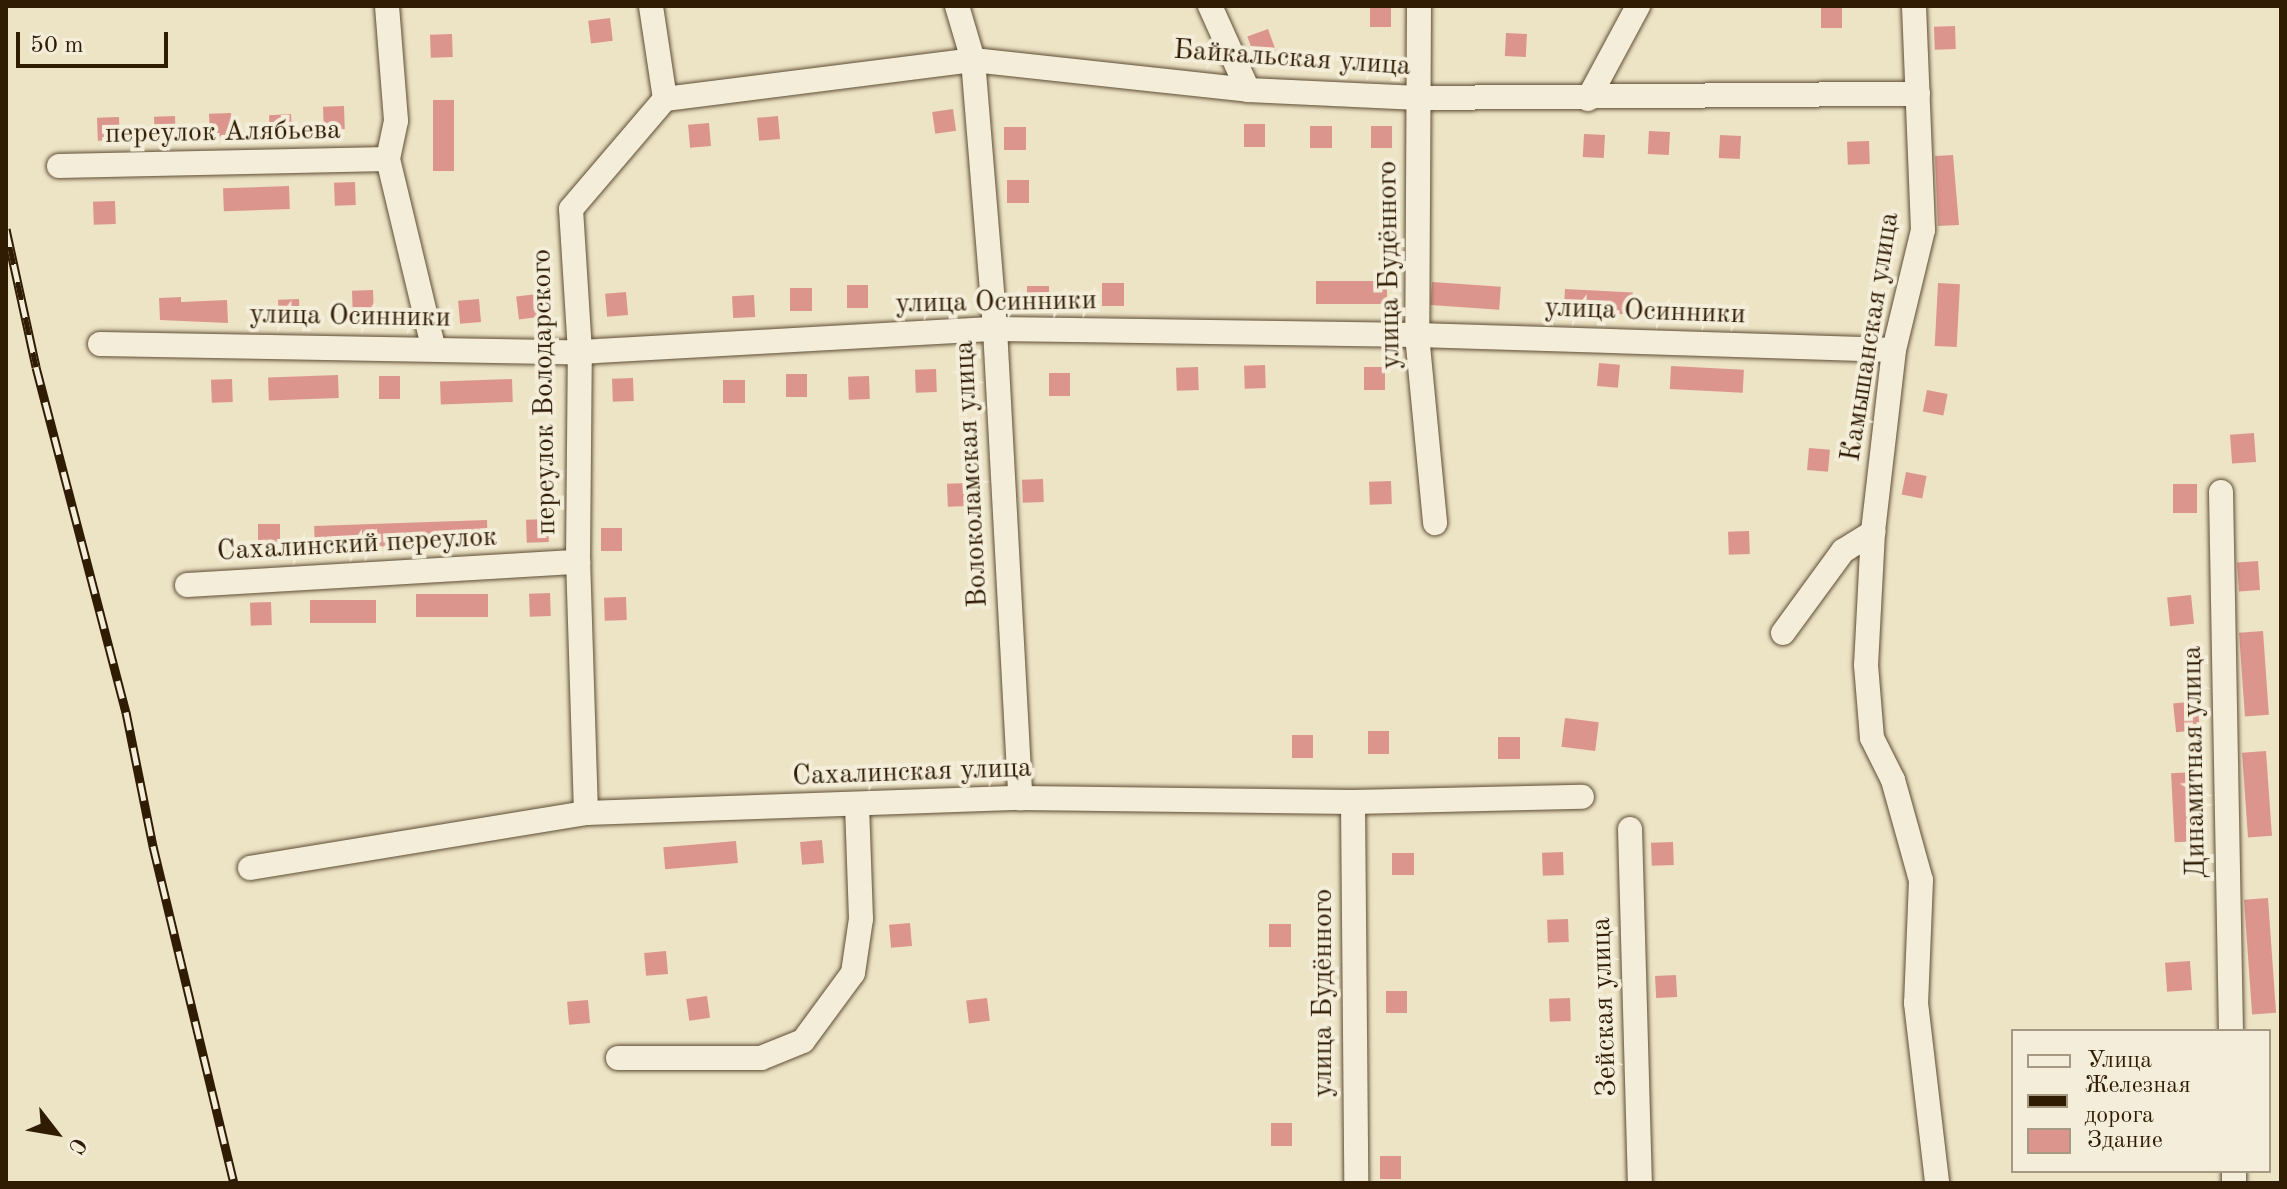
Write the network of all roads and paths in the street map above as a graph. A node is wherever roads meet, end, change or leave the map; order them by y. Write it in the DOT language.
graph roads {
  1 [pos="387,6"];
  2 [pos="651,6"];
  3 [pos="957,6"];
  4 [pos="1210,6"];
  5 [pos="1419,6"];
  6 [pos="1638,6"];
  7 [pos="1914,6"];
  8 [pos="973,60"];
  9 [pos="1248,90"];
  10 [pos="1918,94"];
  11 [pos="1419,98"];
  12 [pos="665,99"];
  13 [pos="1588,99"];
  14 [pos="388,159"];
  15 [pos="59,166"];
  16 [pos="995,329"];
  17 [pos="1417,335"];
  18 [pos="100,344"];
  19 [pos="433,347"];
  20 [pos="1894,350"];
  21 [pos="580,352"];
  22 [pos="2221,492"];
  23 [pos="1435,523"];
  24 [pos="1873,532"];
  25 [pos="578,562"];
  26 [pos="187,585"];
  27 [pos="1783,633"];
  28 [pos="1582,797"];
  29 [pos="1020,798"];
  30 [pos="1353,802"];
  31 [pos="857,805"];
  32 [pos="586,813"];
  33 [pos="1630,829"];
  34 [pos="250,868"];
  35 [pos="2231,1029"];
  36 [pos="618,1058"];
  37 [pos="1356,1183"];
  38 [pos="1640,1183"];
  39 [pos="1937,1183"];
  1 -- 14 [label="street"];
  2 -- 12 [label="street"];
  3 -- 8 [label="street, Волоколамская улица"];
  4 -- 9 [label="street"];
  5 -- 11 [label="street, улица Будённого"];
  6 -- 13 [label="street"];
  7 -- 10 [label="street, Камышанская улица"];
  8 -- 9 [label="street, Байкальская улица"];
  8 -- 12 [label="street, Байкальская улица"];
  8 -- 16 [label="street, Волоколамская улица"];
  9 -- 11 [label="street, Байкальская улица"];
  10 -- 13 [label="street, Байкальская улица"];
  10 -- 20 [label="street, Камышанская улица"];
  11 -- 13 [label="street, Байкальская улица"];
  11 -- 17 [label="street, улица Будённого"];
  12 -- 21 [label="street, переулок Володарского"];
  14 -- 15 [label="street, переулок Алябьева"];
  14 -- 19 [label="street"];
  16 -- 17 [label="street, улица Осинники"];
  16 -- 21 [label="street, улица Осинники"];
  16 -- 29 [label="street, Волоколамская улица"];
  17 -- 20 [label="street, улица Осинники"];
  17 -- 23 [label="street, улица Будённого"];
  18 -- 19 [label="street, улица Осинники"];
  19 -- 21 [label="street, улица Осинники"];
  20 -- 24 [label="street, Камышанская улица"];
  21 -- 25 [label="street, переулок Володарского"];
  22 -- 35 [label="street, Динамитная улица"];
  24 -- 27 [label="street"];
  24 -- 39 [label="street, Камышанская улица"];
  25 -- 26 [label="street, Сахалинский переулок"];
  25 -- 32 [label="street, переулок Володарского"];
  28 -- 30 [label="street, Сахалинская улица"];
  29 -- 30 [label="street, Сахалинская улица"];
  29 -- 31 [label="street, Сахалинская улица"];
  30 -- 37 [label="street, улица Будённого"];
  31 -- 32 [label="street, Сахалинская улица"];
  31 -- 36 [label="street"];
  32 -- 34 [label="street, Сахалинская улица"];
  33 -- 38 [label="street, Зейская улица"];
}
